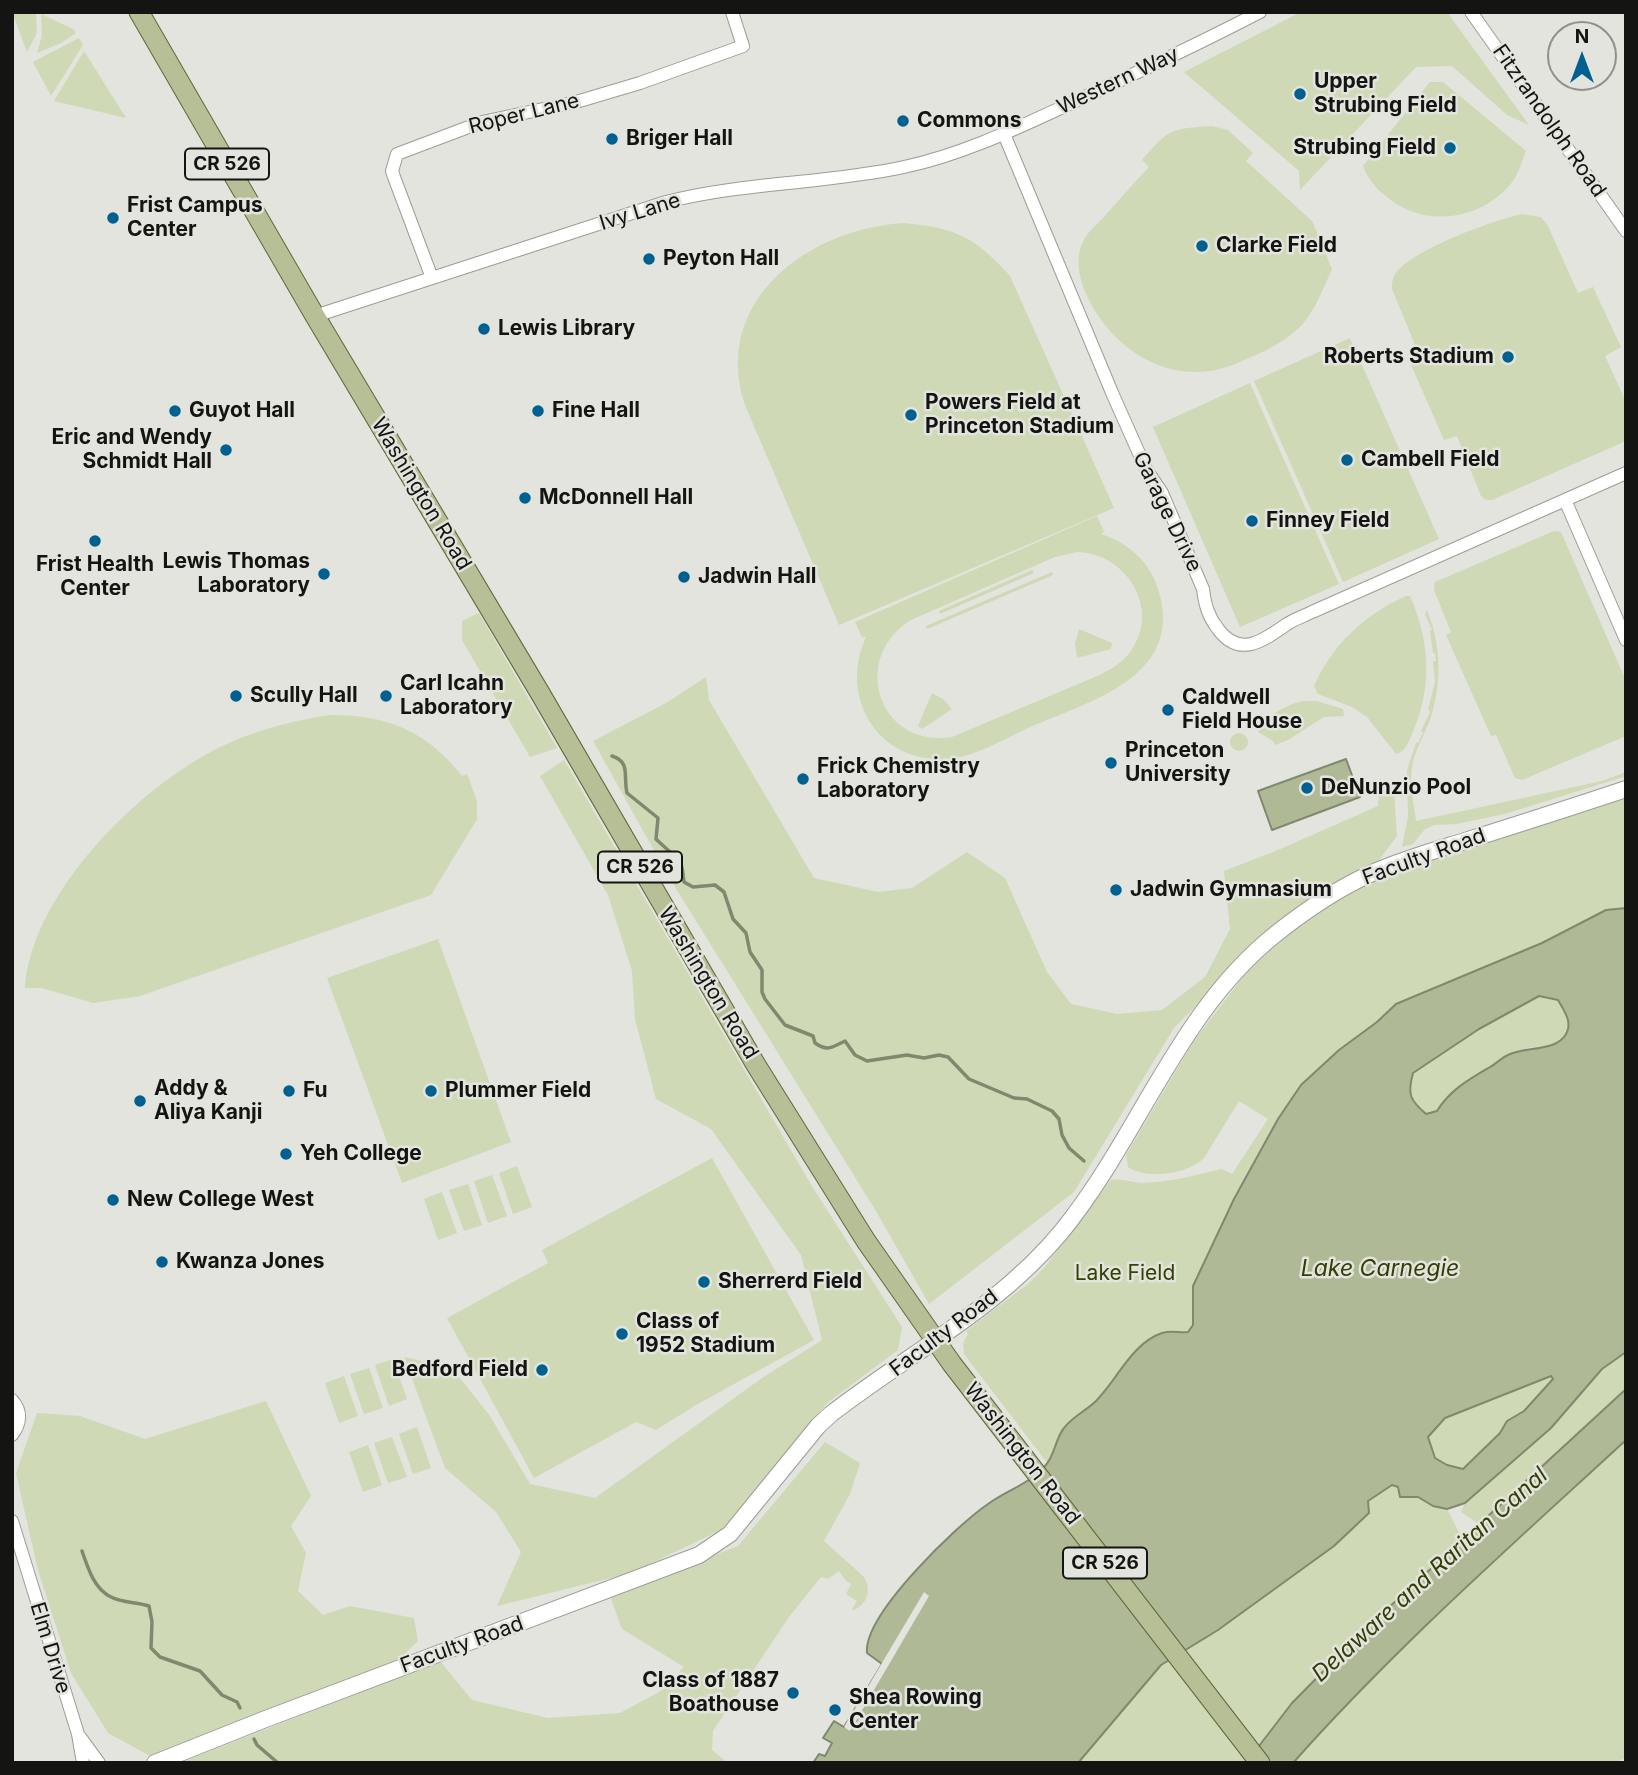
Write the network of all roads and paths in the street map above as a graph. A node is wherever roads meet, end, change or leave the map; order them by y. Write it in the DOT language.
graph roads {
  1 [pos="139,12"];
  2 [pos="732,12"];
  3 [pos="1261,12"];
  4 [pos="1471,12"];
  5 [pos="1004,134"];
  6 [pos="974,147"];
  7 [pos="1626,231"];
  8 [pos="432,278"];
  9 [pos="315,316"];
  10 [pos="1626,473"];
  11 [pos="1565,499"];
  12 [pos="1626,640"];
  13 [pos="1626,789"];
  14 [pos="935,1341"];
  15 [pos="12,1400"];
  16 [pos="12,1436"];
  17 [pos="12,1521"];
  18 [pos="78,1734"];
  19 [pos="1256,1757"];
  20 [pos="161,1761"];
  21 [pos="83,1763"];
  22 [pos="99,1763"];
  1 -- 9 [label="main road, Washington Road / CR 526"];
  2 -- 8 [label="street, Roper Lane"];
  3 -- 5 [label="street, Western Way"];
  4 -- 7 [label="street, Fitzrandolph Road"];
  5 -- 6 [label="street, Western Way"];
  5 -- 11 [label="street, Garage Drive"];
  6 -- 8 [label="street, Ivy Lane"];
  8 -- 9 [label="street, Ivy Lane"];
  9 -- 14 [label="main road, Washington Road / CR 526"];
  10 -- 11 [label="street, Garage Drive"];
  11 -- 12 [label="street"];
  13 -- 14 [label="street, Faculty Road"];
  14 -- 19 [label="main road, Washington Road / CR 526"];
  14 -- 20 [label="street, Faculty Road"];
  15 -- 16 [label="street"];
  17 -- 18 [label="street, Elm Drive"];
  18 -- 21 [label="street, Elm Drive"];
  18 -- 22 [label="street, Elm Drive"];
}
